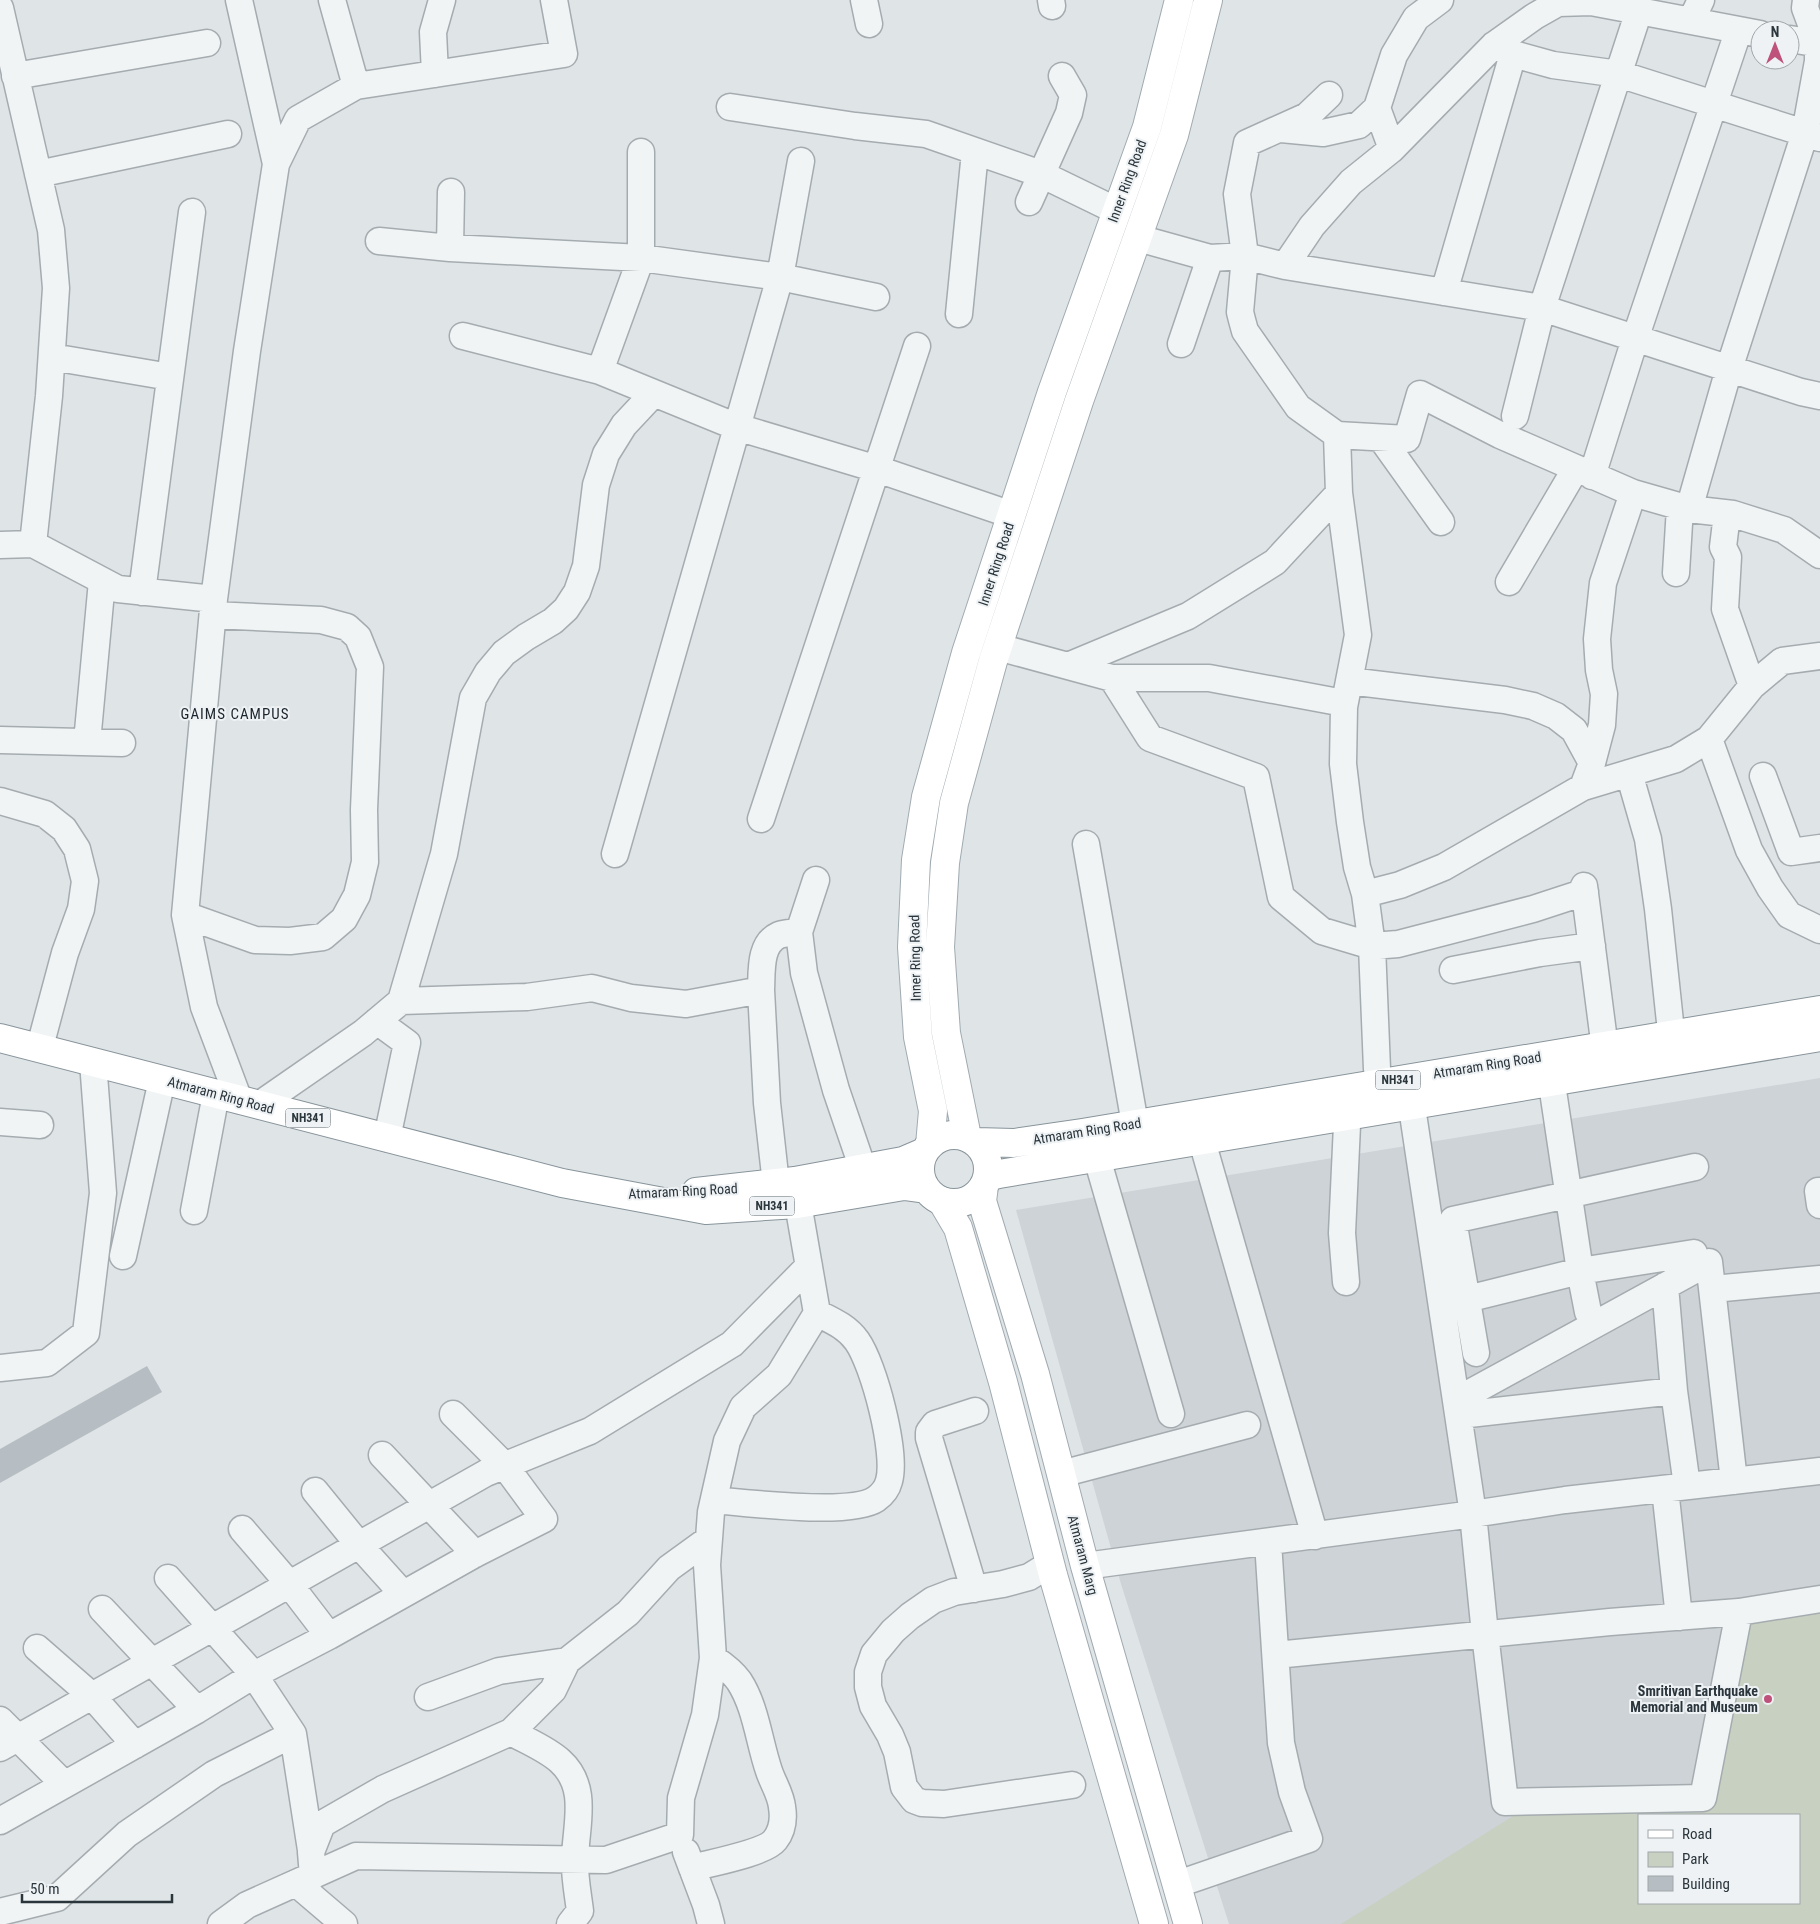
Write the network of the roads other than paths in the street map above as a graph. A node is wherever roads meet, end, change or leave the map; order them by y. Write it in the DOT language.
graph roads {
  1 [pos="238,0"];
  2 [pos="332,0"];
  3 [pos="442,0"];
  4 [pos="554,0"];
  5 [pos="1178,0"];
  6 [pos="1208,0"];
  7 [pos="1440,0"];
  8 [pos="1806,0"];
  9 [pos="1696,11"];
  10 [pos="1,20"];
  11 [pos="1635,23"];
  12 [pos="1748,36"];
  13 [pos="1800,40"];
  14 [pos="207,42"];
  15 [pos="1819,43"];
  16 [pos="1503,49"];
  17 [pos="434,74"];
  18 [pos="1619,74"];
  19 [pos="15,76"];
  20 [pos="1062,76"];
  21 [pos="356,86"];
  22 [pos="1329,94"];
  23 [pos="1713,105"];
  24 [pos="730,106"];
  25 [pos="1377,108"];
  26 [pos="1279,129"];
  27 [pos="228,134"];
  28 [pos="1812,136"];
  29 [pos="1392,149"];
  30 [pos="641,152"];
  31 [pos="975,152"];
  32 [pos="801,161"];
  33 [pos="276,164"];
  34 [pos="38,174"];
  35 [pos="1041,174"];
  36 [pos="451,192"];
  37 [pos="1029,202"];
  38 [pos="192,212"];
  39 [pos="1117,212"];
  40 [pos="1138,238"];
  41 [pos="378,241"];
  42 [pos="450,248"];
  43 [pos="1245,256"];
  44 [pos="641,258"];
  45 [pos="1210,258"];
  46 [pos="1285,266"];
  47 [pos="780,277"];
  48 [pos="1444,292"];
  49 [pos="876,297"];
  50 [pos="1542,308"];
  51 [pos="959,314"];
  52 [pos="463,336"];
  53 [pos="1635,339"];
  54 [pos="1181,344"];
  55 [pos="917,346"];
  56 [pos="52,357"];
  57 [pos="1730,369"];
  58 [pos="600,371"];
  59 [pos="170,377"];
  60 [pos="654,393"];
  61 [pos="1820,396"];
  62 [pos="1515,416"];
  63 [pos="737,427"];
  64 [pos="1337,435"];
  65 [pos="1381,438"];
  66 [pos="877,469"];
  67 [pos="1584,472"];
  68 [pos="1339,493"];
  69 [pos="1633,493"];
  70 [pos="1684,508"];
  71 [pos="1727,514"];
  72 [pos="1012,515"];
  73 [pos="1441,522"];
  74 [pos="34,544"];
  75 [pos="0,545"];
  76 [pos="1820,555"];
  77 [pos="1676,572"];
  78 [pos="102,580"];
  79 [pos="1509,582"];
  80 [pos="142,592"];
  81 [pos="214,607"];
  82 [pos="998,647"];
  83 [pos="1820,656"];
  84 [pos="1068,666"];
  85 [pos="1112,678"];
  86 [pos="1349,681"];
  87 [pos="1752,686"];
  88 [pos="1333,701"];
  89 [pos="0,740"];
  90 [pos="1708,740"];
  91 [pos="87,742"];
  92 [pos="122,743"];
  93 [pos="1592,763"];
  94 [pos="1630,773"];
  95 [pos="1763,776"];
  96 [pos="1583,787"];
  97 [pos="0,801"];
  98 [pos="762,819"];
  99 [pos="1086,844"];
  100 [pos="1820,848"];
  101 [pos="615,854"];
  102 [pos="816,880"];
  103 [pos="1365,894"];
  104 [pos="185,915"];
  105 [pos="1820,930"];
  106 [pos="799,932"];
  107 [pos="1372,946"];
  108 [pos="1592,946"];
  109 [pos="1453,970"];
  110 [pos="761,990"];
  111 [pos="401,1001"];
  112 [pos="1820,1010"];
  113 [pos="377,1021"];
  114 [pos="1670,1022"];
  115 [pos="1603,1033"];
  116 [pos="1820,1037"];
  117 [pos="0,1038"];
  118 [pos="42,1039"];
  119 [pos="93,1062"];
  120 [pos="1377,1069"];
  121 [pos="162,1080"];
  122 [pos="1553,1091"];
  123 [pos="238,1100"];
  124 [pos="1413,1114"];
  125 [pos="0,1122"];
  126 [pos="40,1124"];
  127 [pos="1135,1124"];
  128 [pos="1347,1125"];
  129 [pos="386,1138"];
  130 [pos="971,1140"];
  131 [pos="927,1148"];
  132 [pos="1204,1148"];
  133 [pos="1097,1158"];
  134 [pos="1695,1166"];
  135 [pos="863,1168"];
  136 [pos="986,1182"];
  137 [pos="776,1184"];
  138 [pos="1820,1191"];
  139 [pos="617,1194"];
  140 [pos="1568,1194"];
  141 [pos="934,1195"];
  142 [pos="1820,1205"];
  143 [pos="194,1212"];
  144 [pos="800,1216"];
  145 [pos="1694,1254"];
  146 [pos="123,1256"];
  147 [pos="809,1266"];
  148 [pos="1580,1271"];
  149 [pos="1820,1278"];
  150 [pos="1346,1282"];
  151 [pos="1664,1286"];
  152 [pos="1712,1289"];
  153 [pos="1467,1299"];
  154 [pos="1588,1312"];
  155 [pos="818,1313"];
  156 [pos="1476,1353"];
  157 [pos="0,1368"];
  158 [pos="1674,1391"];
  159 [pos="1458,1408"];
  160 [pos="975,1411"];
  161 [pos="453,1414"];
  162 [pos="1171,1414"];
  163 [pos="1247,1425"];
  164 [pos="382,1455"];
  165 [pos="505,1466"];
  166 [pos="1820,1471"];
  167 [pos="1061,1474"];
  168 [pos="1734,1481"];
  169 [pos="1676,1487"];
  170 [pos="314,1491"];
  171 [pos="714,1500"];
  172 [pos="429,1506"];
  173 [pos="1473,1514"];
  174 [pos="242,1529"];
  175 [pos="1315,1536"];
  176 [pos="709,1539"];
  177 [pos="1268,1542"];
  178 [pos="359,1545"];
  179 [pos="475,1554"];
  180 [pos="1050,1564"];
  181 [pos="1085,1566"];
  182 [pos="168,1578"];
  183 [pos="290,1585"];
  184 [pos="974,1589"];
  185 [pos="403,1594"];
  186 [pos="1820,1599"];
  187 [pos="102,1609"];
  188 [pos="1739,1612"];
  189 [pos="1679,1616"];
  190 [pos="212,1628"];
  191 [pos="1485,1634"];
  192 [pos="329,1636"];
  193 [pos="38,1648"];
  194 [pos="1276,1655"];
  195 [pos="712,1658"];
  196 [pos="567,1660"];
  197 [pos="151,1663"];
  198 [pos="254,1674"];
  199 [pos="92,1696"];
  200 [pos="428,1698"];
  201 [pos="197,1710"];
  202 [pos="511,1732"];
  203 [pos="293,1734"];
  204 [pos="6,1735"];
  205 [pos="135,1745"];
  206 [pos="64,1784"];
  207 [pos="1072,1786"];
  208 [pos="0,1820"];
  209 [pos="680,1835"];
  210 [pos="575,1860"];
  211 [pos="692,1868"];
  212 [pos="307,1870"];
  213 [pos="1178,1884"];
  214 [pos="0,1912"];
  215 [pos="236,1920"];
  216 [pos="344,1924"];
  217 [pos="570,1924"];
  218 [pos="711,1924"];
  219 [pos="1154,1924"];
  220 [pos="1188,1924"];
  1 -- 33 [label="street"];
  2 -- 21 [label="street"];
  3 -- 17 [label="street"];
  4 -- 17 [label="street"];
  5 -- 39 [label="main road, Inner Ring Road"];
  6 -- 40 [label="main road, Inner Ring Road"];
  7 -- 25 [label="street"];
  8 -- 15 [label="street"];
  9 -- 12 [label="street"];
  9 -- 16 [label="street"];
  10 -- 19 [label="street"];
  11 -- 18 [label="street"];
  12 -- 23 [label="street"];
  13 -- 15 [label="street"];
  14 -- 19 [label="street"];
  15 -- 28 [label="street"];
  16 -- 18 [label="street"];
  16 -- 29 [label="street"];
  16 -- 48 [label="street"];
  17 -- 21 [label="street"];
  18 -- 23 [label="street"];
  18 -- 50 [label="street"];
  19 -- 34 [label="street"];
  20 -- 35 [label="street"];
  21 -- 33 [label="street"];
  22 -- 26 [label="street"];
  23 -- 28 [label="street"];
  23 -- 53 [label="street"];
  24 -- 31 [label="street"];
  25 -- 26 [label="street"];
  25 -- 29 [label="street"];
  26 -- 43 [label="street"];
  27 -- 34 [label="street"];
  28 -- 57 [label="street"];
  29 -- 46 [label="street"];
  30 -- 44 [label="street"];
  31 -- 35 [label="street"];
  31 -- 51 [label="street"];
  32 -- 47 [label="street"];
  33 -- 81 [label="street"];
  34 -- 56 [label="street"];
  35 -- 37 [label="street"];
  35 -- 39 [label="street"];
  36 -- 42 [label="street"];
  38 -- 59 [label="street"];
  39 -- 72 [label="main road, Inner Ring Road"];
  40 -- 45 [label="street"];
  40 -- 82 [label="main road, Inner Ring Road"];
  41 -- 42 [label="street"];
  42 -- 44 [label="street"];
  43 -- 45 [label="street"];
  43 -- 46 [label="street"];
  43 -- 64 [label="street"];
  44 -- 47 [label="street"];
  44 -- 58 [label="street"];
  45 -- 54 [label="street"];
  46 -- 48 [label="street"];
  47 -- 49 [label="street"];
  47 -- 63 [label="street"];
  48 -- 50 [label="street"];
  50 -- 53 [label="street"];
  50 -- 62 [label="street"];
  52 -- 58 [label="street"];
  53 -- 57 [label="street"];
  53 -- 67 [label="street"];
  55 -- 66 [label="street"];
  56 -- 59 [label="street"];
  56 -- 74 [label="street"];
  57 -- 61 [label="street"];
  57 -- 70 [label="street"];
  58 -- 60 [label="street"];
  59 -- 80 [label="street"];
  60 -- 63 [label="street"];
  60 -- 111 [label="street"];
  63 -- 66 [label="street"];
  63 -- 101 [label="street"];
  64 -- 65 [label="street"];
  64 -- 68 [label="street"];
  65 -- 67 [label="street"];
  65 -- 73 [label="street"];
  66 -- 72 [label="street"];
  66 -- 98 [label="street"];
  67 -- 69 [label="street"];
  67 -- 79 [label="street"];
  68 -- 84 [label="street"];
  68 -- 86 [label="street"];
  69 -- 70 [label="street"];
  69 -- 93 [label="street"];
  70 -- 71 [label="street"];
  70 -- 77 [label="street"];
  71 -- 76 [label="street"];
  71 -- 87 [label="street"];
  72 -- 131 [label="main road, Inner Ring Road"];
  74 -- 75 [label="street"];
  74 -- 78 [label="street"];
  78 -- 80 [label="street"];
  78 -- 91 [label="street"];
  80 -- 81 [label="street"];
  81 -- 104 [label="street"];
  81 -- 104 [label="street"];
  82 -- 84 [label="street"];
  82 -- 130 [label="main road, Inner Ring Road"];
  83 -- 87 [label="street"];
  84 -- 85 [label="street"];
  85 -- 88 [label="street"];
  85 -- 107 [label="street"];
  86 -- 93 [label="street"];
  86 -- 103 [label="street"];
  87 -- 90 [label="street"];
  89 -- 91 [label="street"];
  90 -- 94 [label="street"];
  90 -- 105 [label="street"];
  91 -- 92 [label="street"];
  93 -- 96 [label="street"];
  94 -- 96 [label="street"];
  94 -- 114 [label="street"];
  95 -- 100 [label="street"];
  96 -- 103 [label="street"];
  97 -- 118 [label="street"];
  99 -- 127 [label="street"];
  102 -- 106 [label="street"];
  103 -- 107 [label="street"];
  104 -- 123 [label="street"];
  106 -- 110 [label="street"];
  106 -- 135 [label="street"];
  107 -- 108 [label="street"];
  107 -- 120 [label="street"];
  108 -- 109 [label="street"];
  108 -- 115 [label="street"];
  110 -- 111 [label="street"];
  110 -- 137 [label="street"];
  111 -- 113 [label="street"];
  112 -- 127 [label="main road, Atmaram Ring Road / NH341"];
  113 -- 123 [label="street"];
  113 -- 129 [label="street"];
  116 -- 133 [label="main road, Atmaram Ring Road / NH341"];
  117 -- 119 [label="main road, Atmaram Ring Road / NH341"];
  119 -- 121 [label="main road, Atmaram Ring Road / NH341"];
  119 -- 157 [label="street"];
  121 -- 123 [label="main road, Atmaram Ring Road / NH341"];
  121 -- 146 [label="street"];
  122 -- 140 [label="street"];
  123 -- 129 [label="main road, Atmaram Ring Road / NH341"];
  123 -- 143 [label="street"];
  124 -- 159 [label="street"];
  125 -- 126 [label="street"];
  127 -- 130 [label="main road, Atmaram Ring Road / NH341"];
  128 -- 150 [label="street"];
  129 -- 139 [label="main road, Atmaram Ring Road / NH341"];
  130 -- 131 [label="main road, NH341"];
  130 -- 136 [label="main road"];
  131 -- 135 [label="main road, Atmaram Ring Road / NH341"];
  131 -- 141 [label="main road"];
  132 -- 175 [label="street"];
  133 -- 136 [label="main road, Atmaram Ring Road / NH341"];
  133 -- 162 [label="street"];
  134 -- 140 [label="street"];
  135 -- 137 [label="main road, Atmaram Ring Road / NH341"];
  136 -- 141 [label="main road, NH341"];
  136 -- 167 [label="main road, Atmaram Marg"];
  137 -- 139 [label="main road, Atmaram Ring Road / NH341"];
  138 -- 142 [label="street"];
  139 -- 141 [label="main road, Atmaram Ring Road / NH341"];
  140 -- 148 [label="street"];
  140 -- 153 [label="street"];
  141 -- 180 [label="main road"];
  144 -- 147 [label="street"];
  145 -- 148 [label="street"];
  147 -- 155 [label="street"];
  147 -- 165 [label="street"];
  148 -- 153 [label="street"];
  148 -- 154 [label="street"];
  149 -- 152 [label="street"];
  151 -- 152 [label="street"];
  151 -- 158 [label="street"];
  151 -- 159 [label="street"];
  152 -- 168 [label="street"];
  153 -- 156 [label="street"];
  155 -- 171 [label="street"];
  155 -- 171 [label="street"];
  158 -- 159 [label="street"];
  158 -- 169 [label="street"];
  159 -- 173 [label="street"];
  160 -- 184 [label="street"];
  161 -- 165 [label="street"];
  163 -- 167 [label="street"];
  164 -- 172 [label="street"];
  165 -- 172 [label="street"];
  165 -- 179 [label="street"];
  166 -- 168 [label="street"];
  167 -- 181 [label="main road, Atmaram Marg"];
  168 -- 169 [label="street"];
  169 -- 173 [label="street"];
  169 -- 189 [label="street"];
  170 -- 178 [label="street"];
  171 -- 176 [label="street"];
  172 -- 178 [label="street"];
  172 -- 179 [label="street"];
  173 -- 175 [label="street"];
  173 -- 191 [label="street"];
  174 -- 183 [label="street"];
  175 -- 177 [label="street"];
  176 -- 195 [label="street"];
  176 -- 196 [label="street"];
  177 -- 181 [label="street"];
  177 -- 194 [label="street"];
  178 -- 183 [label="street"];
  178 -- 185 [label="street"];
  179 -- 185 [label="street"];
  180 -- 184 [label="street"];
  180 -- 219 [label="main road"];
  181 -- 213 [label="main road, Atmaram Marg"];
  182 -- 190 [label="street"];
  183 -- 190 [label="street"];
  183 -- 192 [label="street"];
  184 -- 207 [label="street"];
  185 -- 192 [label="street"];
  186 -- 188 [label="street"];
  187 -- 197 [label="street"];
  188 -- 189 [label="street"];
  188 -- 191 [label="street"];
  189 -- 191 [label="street"];
  190 -- 197 [label="street"];
  190 -- 198 [label="street"];
  191 -- 194 [label="street"];
  192 -- 198 [label="street"];
  193 -- 199 [label="street"];
  194 -- 213 [label="street"];
  195 -- 209 [label="street"];
  195 -- 211 [label="street"];
  196 -- 200 [label="street"];
  196 -- 202 [label="street"];
  197 -- 199 [label="street"];
  197 -- 201 [label="street"];
  198 -- 201 [label="street"];
  198 -- 203 [label="street"];
  199 -- 204 [label="street"];
  199 -- 205 [label="street"];
  201 -- 205 [label="street"];
  202 -- 210 [label="street"];
  202 -- 212 [label="street"];
  203 -- 212 [label="street"];
  203 -- 214 [label="street"];
  204 -- 206 [label="street"];
  205 -- 206 [label="street"];
  206 -- 208 [label="street"];
  209 -- 210 [label="street"];
  209 -- 211 [label="street"];
  210 -- 212 [label="street"];
  210 -- 217 [label="street"];
  211 -- 218 [label="street"];
  212 -- 215 [label="street"];
  212 -- 216 [label="street"];
  213 -- 220 [label="main road, Atmaram Marg"];
}
